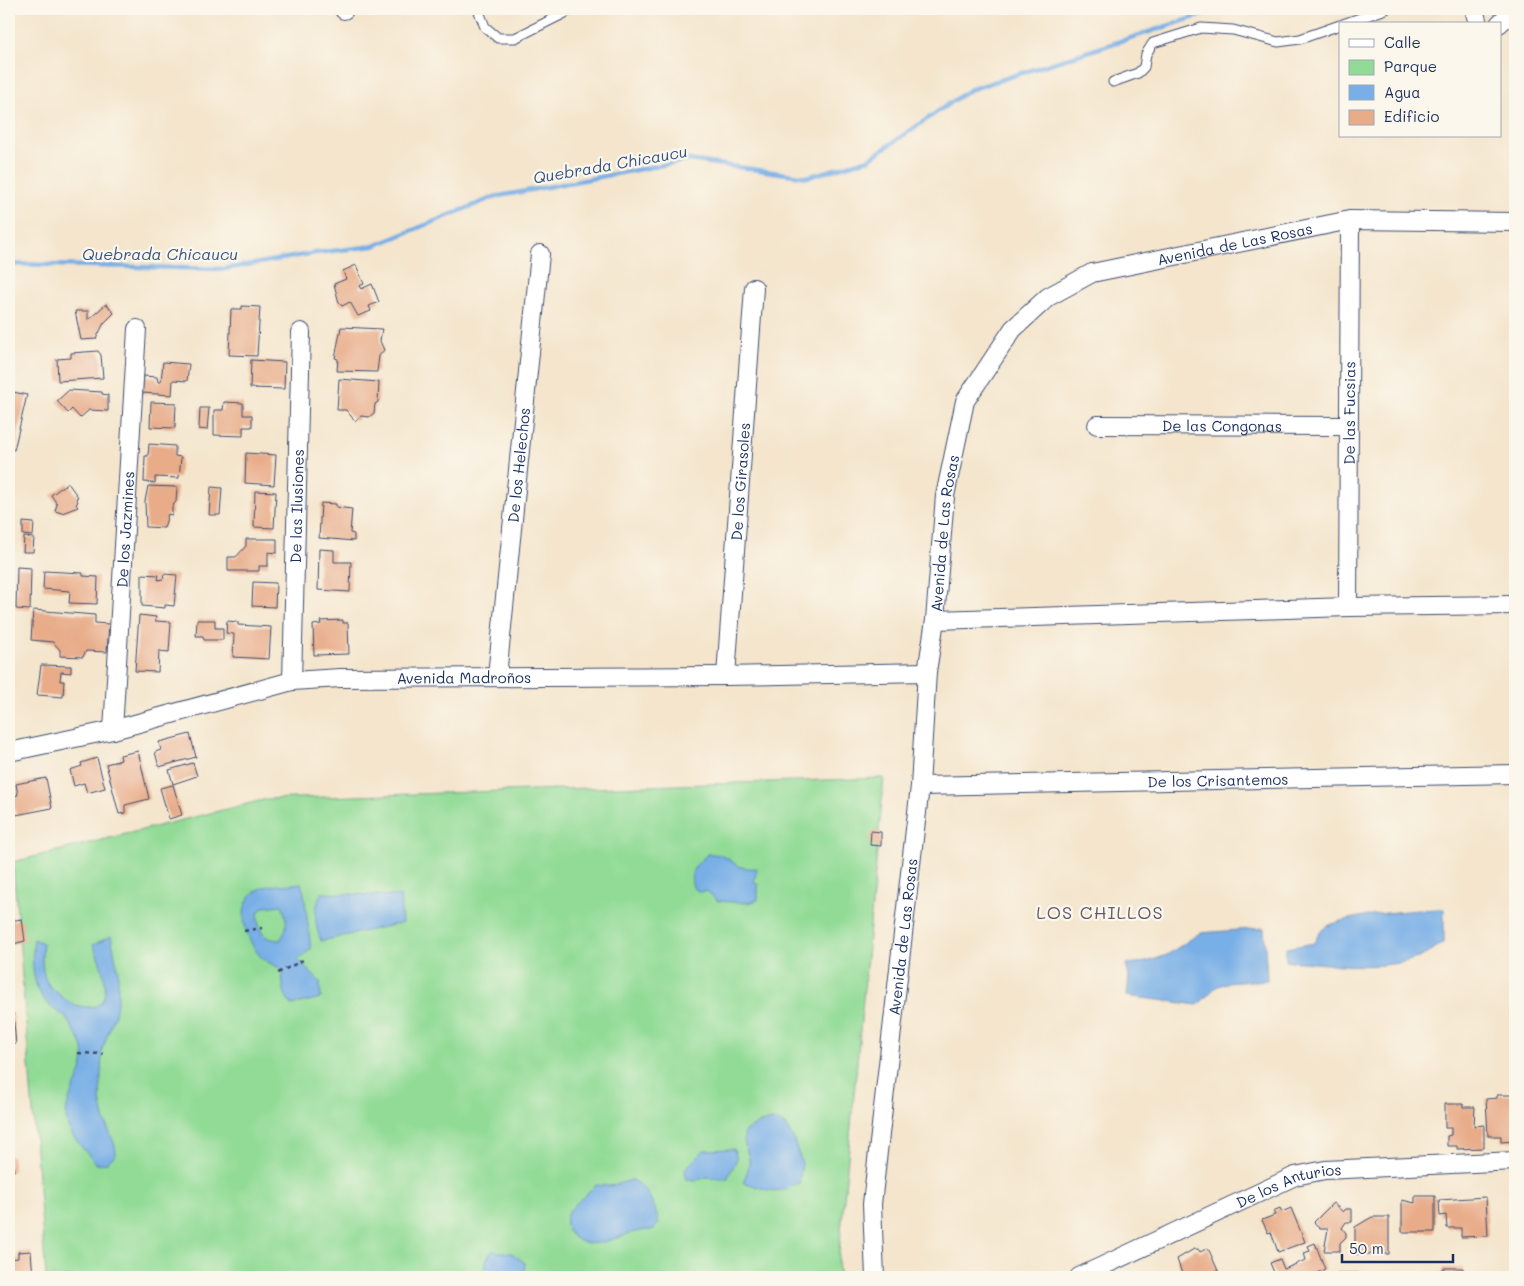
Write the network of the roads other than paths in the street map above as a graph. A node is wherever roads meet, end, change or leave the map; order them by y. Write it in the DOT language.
graph roads {
  1 [pos="478,9"];
  2 [pos="574,9"];
  3 [pos="1386,9"];
  4 [pos="1474,9"];
  5 [pos="1514,9"];
  6 [pos="1348,22"];
  7 [pos="1477,22"];
  8 [pos="1501,22"];
  9 [pos="1339,25"];
  10 [pos="1113,82"];
  11 [pos="1350,220"];
  12 [pos="1515,222"];
  13 [pos="540,254"];
  14 [pos="754,288"];
  15 [pos="137,329"];
  16 [pos="302,332"];
  17 [pos="1097,425"];
  18 [pos="1348,426"];
  19 [pos="1515,605"];
  20 [pos="1348,607"];
  21 [pos="935,620"];
  22 [pos="927,672"];
  23 [pos="496,676"];
  24 [pos="726,676"];
  25 [pos="292,681"];
  26 [pos="113,730"];
  27 [pos="9,752"];
  28 [pos="1515,774"];
  29 [pos="920,786"];
  30 [pos="1515,1162"];
  31 [pos="875,1277"];
  32 [pos="1079,1277"];
  1 -- 2 [label="lane"];
  3 -- 6 [label="lane"];
  4 -- 7 [label="street"];
  5 -- 8 [label="street"];
  9 -- 10 [label="lane"];
  11 -- 12 [label="street, Avenida de Las Rosas"];
  11 -- 18 [label="street, De las Fucsias"];
  11 -- 21 [label="street, Avenida de Las Rosas"];
  13 -- 23 [label="street, De los Helechos"];
  14 -- 24 [label="street, De los Girasoles"];
  15 -- 26 [label="street, De los Jazmines"];
  16 -- 25 [label="street, De las Ilusiones"];
  17 -- 18 [label="street, De las Congonas"];
  18 -- 20 [label="street, De las Fucsias"];
  19 -- 20 [label="street"];
  20 -- 21 [label="street"];
  21 -- 22 [label="street, Avenida de Las Rosas"];
  22 -- 24 [label="street, Avenida Madroños"];
  22 -- 29 [label="street, Avenida de Las Rosas"];
  23 -- 24 [label="street, Avenida Madroños"];
  23 -- 25 [label="street, Avenida Madroños"];
  25 -- 26 [label="street, Avenida Madroños"];
  26 -- 27 [label="street, Avenida Madroños"];
  28 -- 29 [label="street, De los Crisantemos"];
  29 -- 31 [label="street, Avenida de Las Rosas"];
  30 -- 32 [label="street, De los Anturios"];
}
